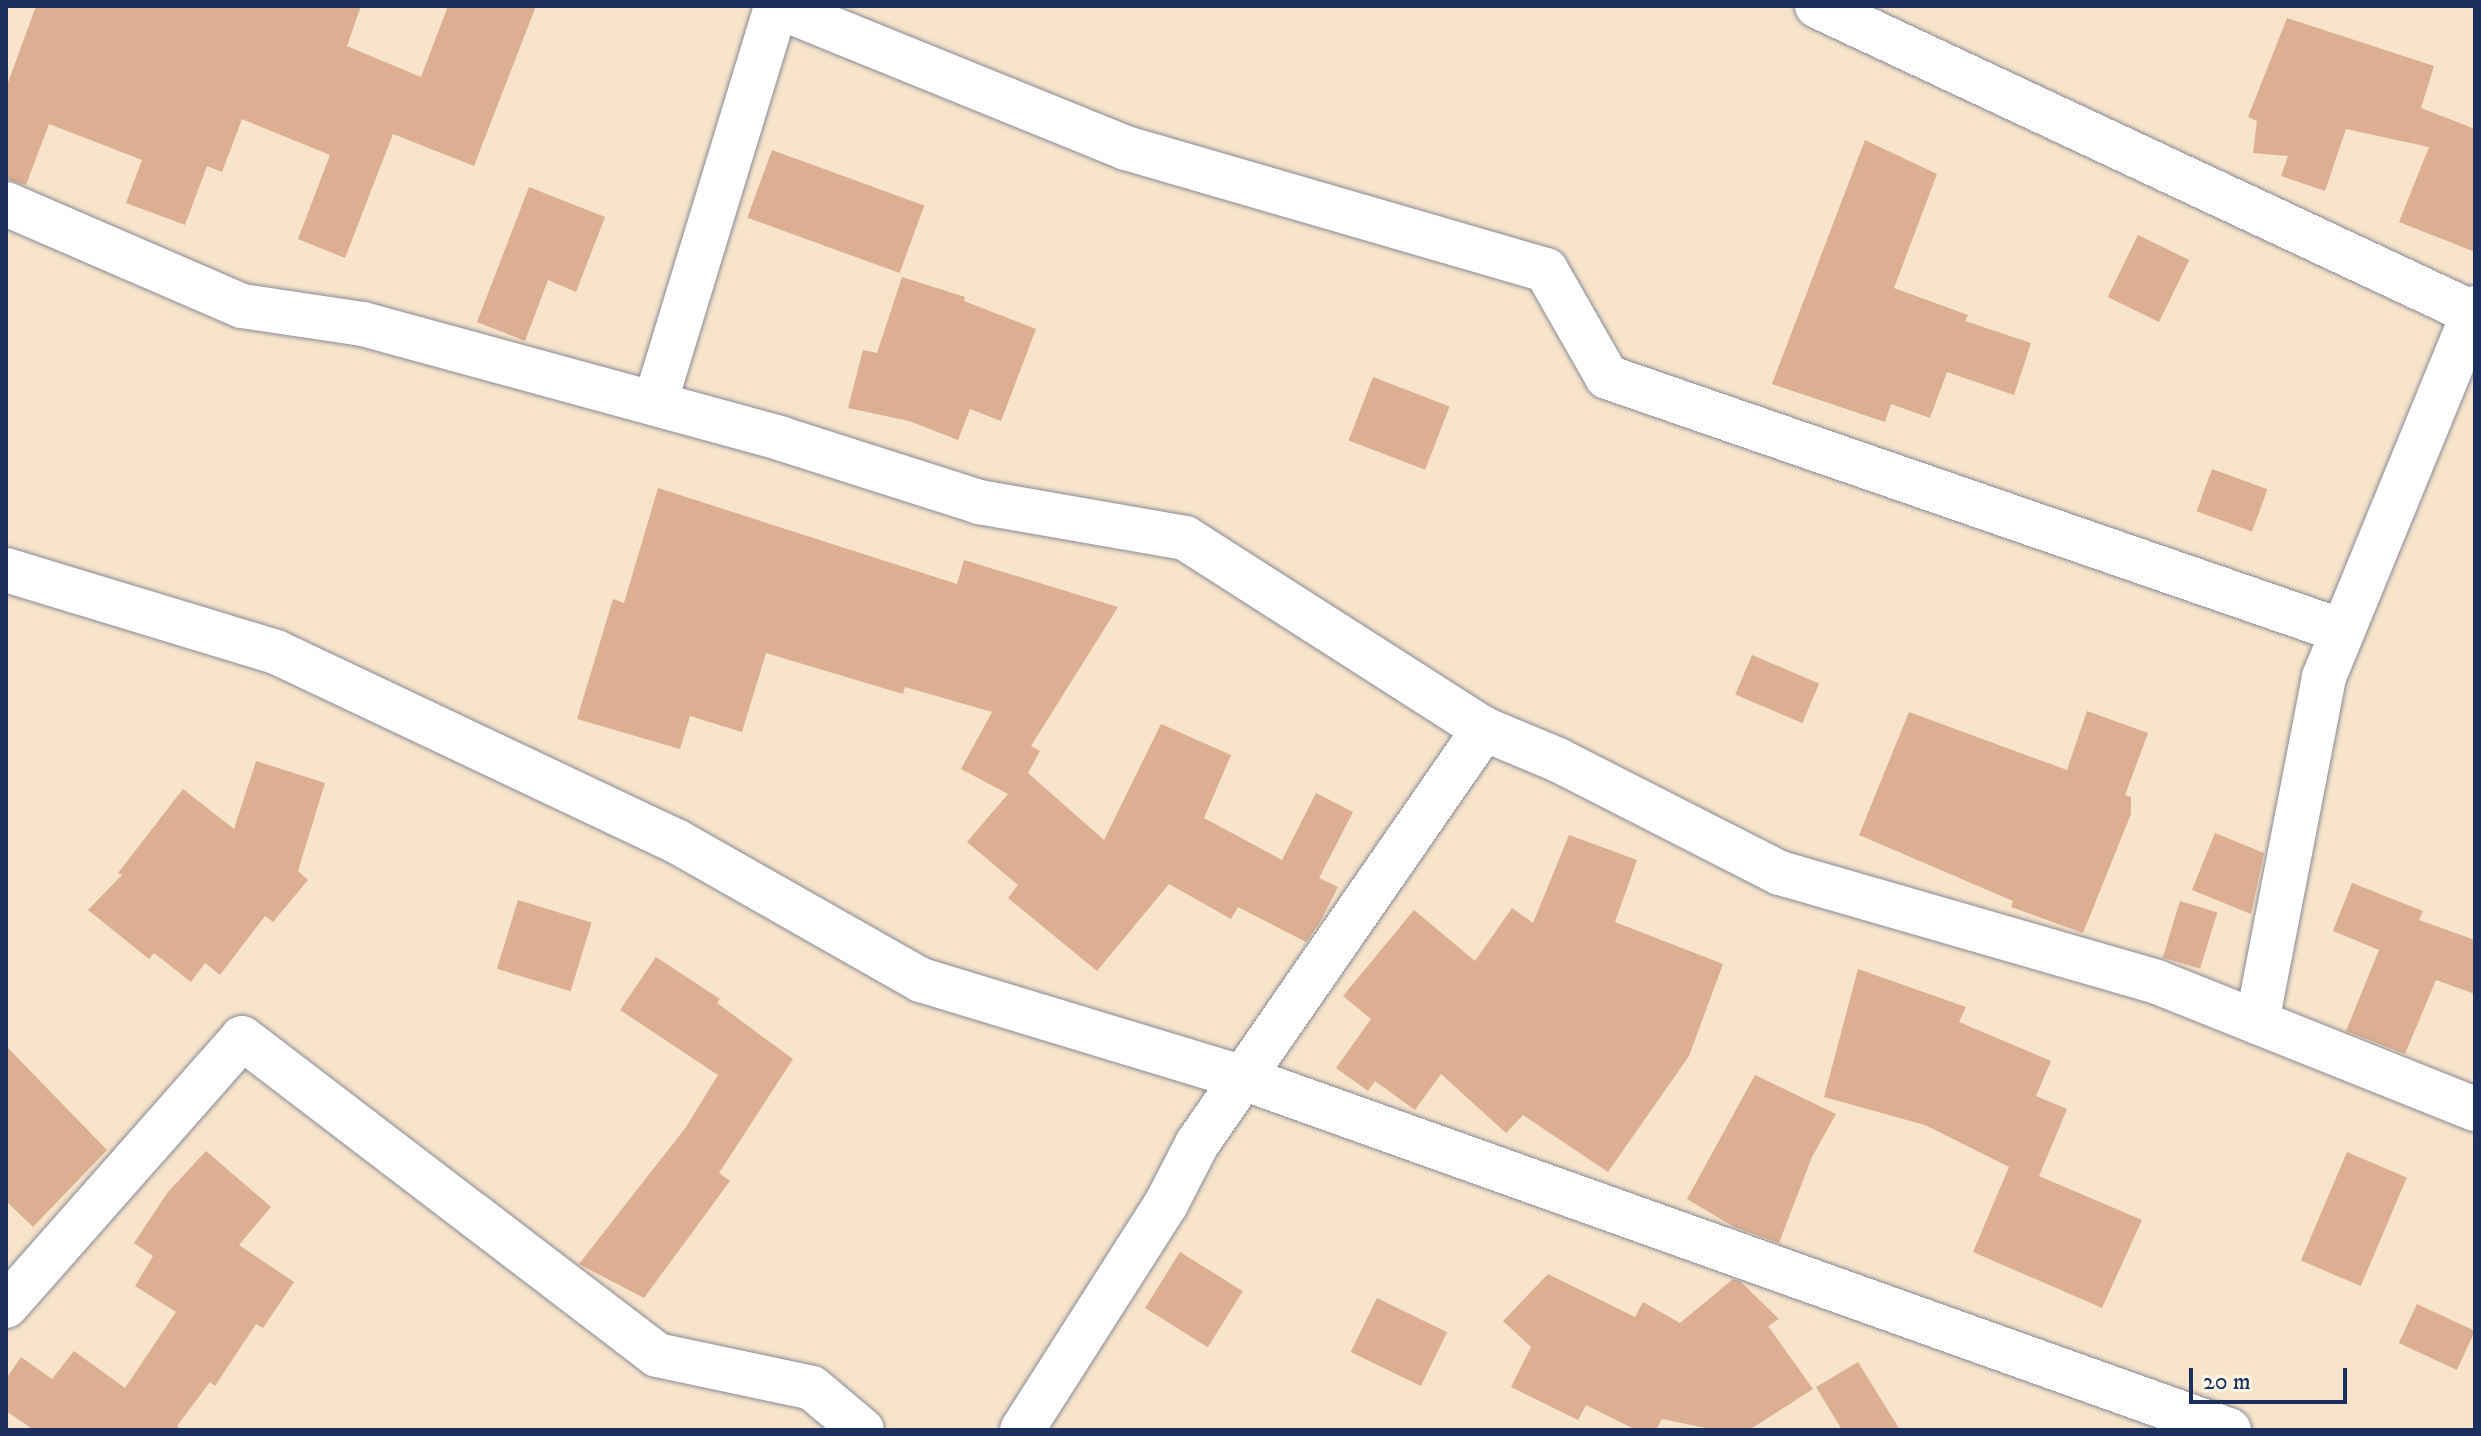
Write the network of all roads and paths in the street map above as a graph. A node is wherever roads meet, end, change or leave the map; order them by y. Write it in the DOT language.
graph roads {
  1 [pos="776,6"];
  2 [pos="1817,6"];
  3 [pos="6,204"];
  4 [pos="2474,310"];
  5 [pos="655,403"];
  6 [pos="6,570"];
  7 [pos="2342,631"];
  8 [pos="1484,729"];
  9 [pos="2257,1022"];
  10 [pos="1243,1078"];
  11 [pos="2475,1109"];
  12 [pos="6,1306"];
  13 [pos="862,1430"];
  14 [pos="1022,1430"];
  15 [pos="2229,1430"];
  1 -- 5 [label="street"];
  1 -- 7 [label="street"];
  2 -- 4 [label="street"];
  3 -- 5 [label="street"];
  4 -- 7 [label="street"];
  5 -- 8 [label="street"];
  6 -- 10 [label="street"];
  7 -- 9 [label="street"];
  8 -- 9 [label="street"];
  8 -- 10 [label="street"];
  9 -- 11 [label="street"];
  10 -- 14 [label="street"];
  10 -- 15 [label="street"];
  12 -- 13 [label="street"];
}
